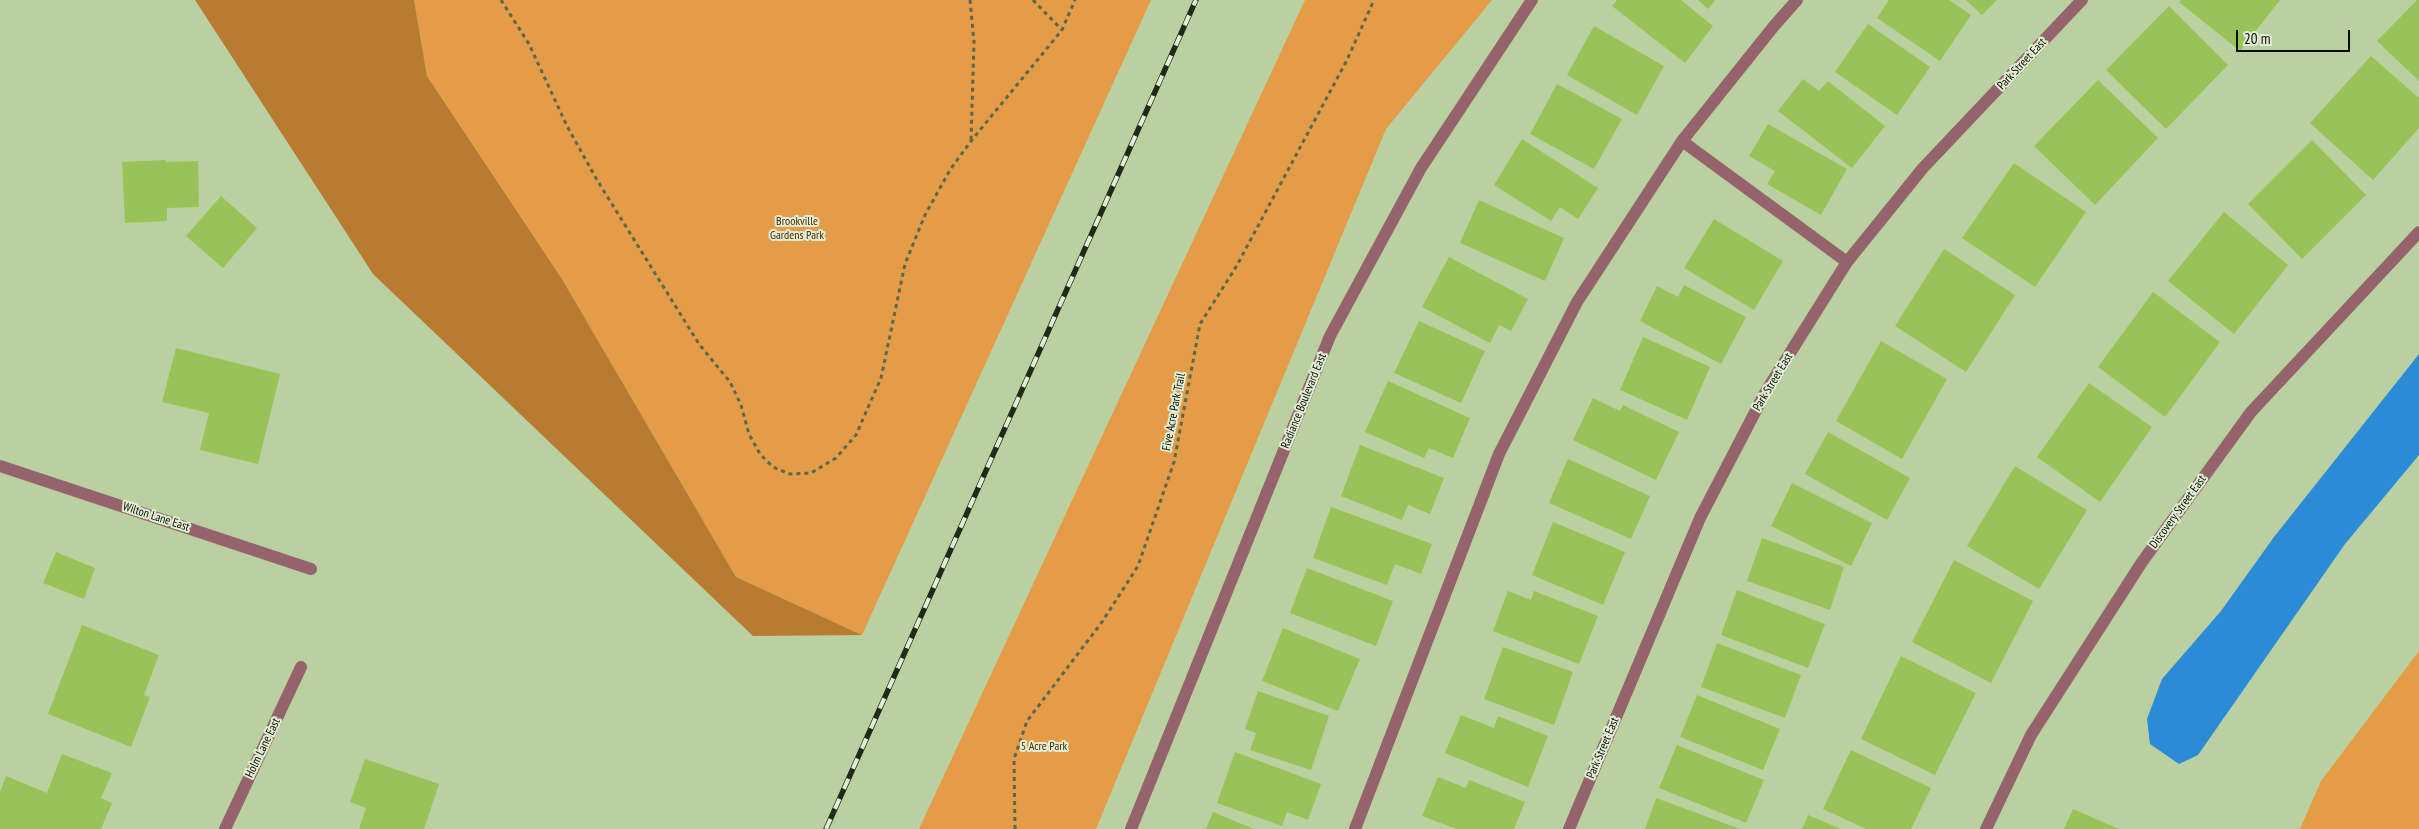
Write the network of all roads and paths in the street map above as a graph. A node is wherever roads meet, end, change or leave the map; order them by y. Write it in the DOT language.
graph roads {
  1 [pos="501,0"];
  2 [pos="970,0"];
  3 [pos="1033,0"];
  4 [pos="1075,0"];
  5 [pos="1374,0"];
  6 [pos="1532,0"];
  7 [pos="1797,0"];
  8 [pos="2082,0"];
  9 [pos="1062,30"];
  10 [pos="971,141"];
  11 [pos="1682,142"];
  12 [pos="2419,232"];
  13 [pos="1847,262"];
  14 [pos="0,466"];
  15 [pos="311,568"];
  16 [pos="301,667"];
  17 [pos="225,829"];
  18 [pos="1015,829"];
  19 [pos="1130,829"];
  20 [pos="1355,829"];
  21 [pos="1569,829"];
  22 [pos="1986,829"];
  1 -- 10 [label="path"];
  2 -- 10 [label="path"];
  3 -- 9 [label="path"];
  4 -- 9 [label="path"];
  5 -- 18 [label="path, Five Acre Park Trail"];
  6 -- 19 [label="street, Radiance Boulevard East"];
  7 -- 11 [label="street"];
  8 -- 13 [label="street, Park Street East"];
  9 -- 10 [label="path"];
  11 -- 13 [label="street"];
  11 -- 20 [label="street"];
  12 -- 22 [label="street, Discovery Street East"];
  13 -- 21 [label="street, Park Street East"];
  14 -- 15 [label="street, Wilton Lane East"];
  16 -- 17 [label="street, Holm Lane East"];
}
